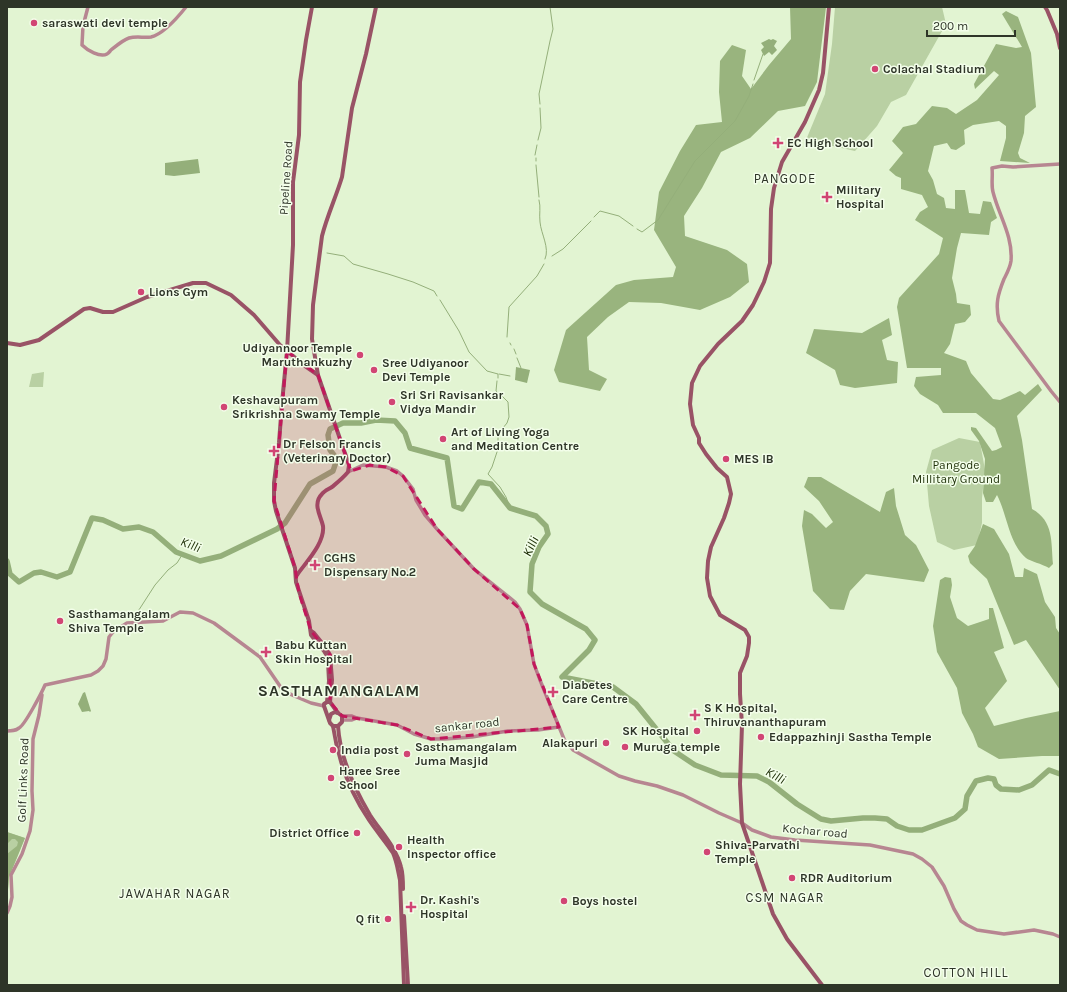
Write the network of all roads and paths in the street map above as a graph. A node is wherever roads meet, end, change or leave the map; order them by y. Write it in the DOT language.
graph roads {
  1 [pos="88,7"];
  2 [pos="186,7"];
  3 [pos="312,7"];
  4 [pos="376,7"];
  5 [pos="829,7"];
  6 [pos="1045,7"];
  7 [pos="1059,34"];
  8 [pos="1060,48"];
  9 [pos="1060,164"];
  10 [pos="7,343"];
  11 [pos="287,351"];
  12 [pos="318,375"];
  13 [pos="1060,402"];
  14 [pos="348,472"];
  15 [pos="296,575"];
  16 [pos="42,692"];
  17 [pos="327,704"];
  18 [pos="341,716"];
  19 [pos="329,720"];
  20 [pos="333,726"];
  21 [pos="338,726"];
  22 [pos="559,727"];
  23 [pos="7,731"];
  24 [pos="742,823"];
  25 [pos="7,912"];
  26 [pos="1060,937"];
  27 [pos="404,985"];
  28 [pos="408,985"];
  29 [pos="822,985"];
  1 -- 2 [label="street"];
  3 -- 11 [label="main road, Pipeline Road"];
  4 -- 12 [label="main road"];
  5 -- 24 [label="main road"];
  6 -- 7 [label="main road"];
  7 -- 8 [label="main road"];
  9 -- 13 [label="street"];
  10 -- 11 [label="main road"];
  11 -- 12 [label="main road"];
  11 -- 15 [label="main road, Pipeline Road"];
  12 -- 14 [label="main road"];
  14 -- 15 [label="main road"];
  14 -- 22 [label="street, Kochar road"];
  15 -- 17 [label="main road, Pipeline Road"];
  16 -- 17 [label="street"];
  16 -- 23 [label="street"];
  16 -- 25 [label="street, Golf Links Road"];
  17 -- 18 [label="main road"];
  17 -- 19 [label="main road"];
  18 -- 19 [label="main road"];
  18 -- 21 [label="main road"];
  18 -- 22 [label="street, sankar road"];
  19 -- 20 [label="main road"];
  20 -- 21 [label="main road"];
  20 -- 27 [label="main road"];
  21 -- 28 [label="main road"];
  22 -- 24 [label="street, Kochar road"];
  24 -- 26 [label="street, Kochar road"];
  24 -- 29 [label="main road"];
}
